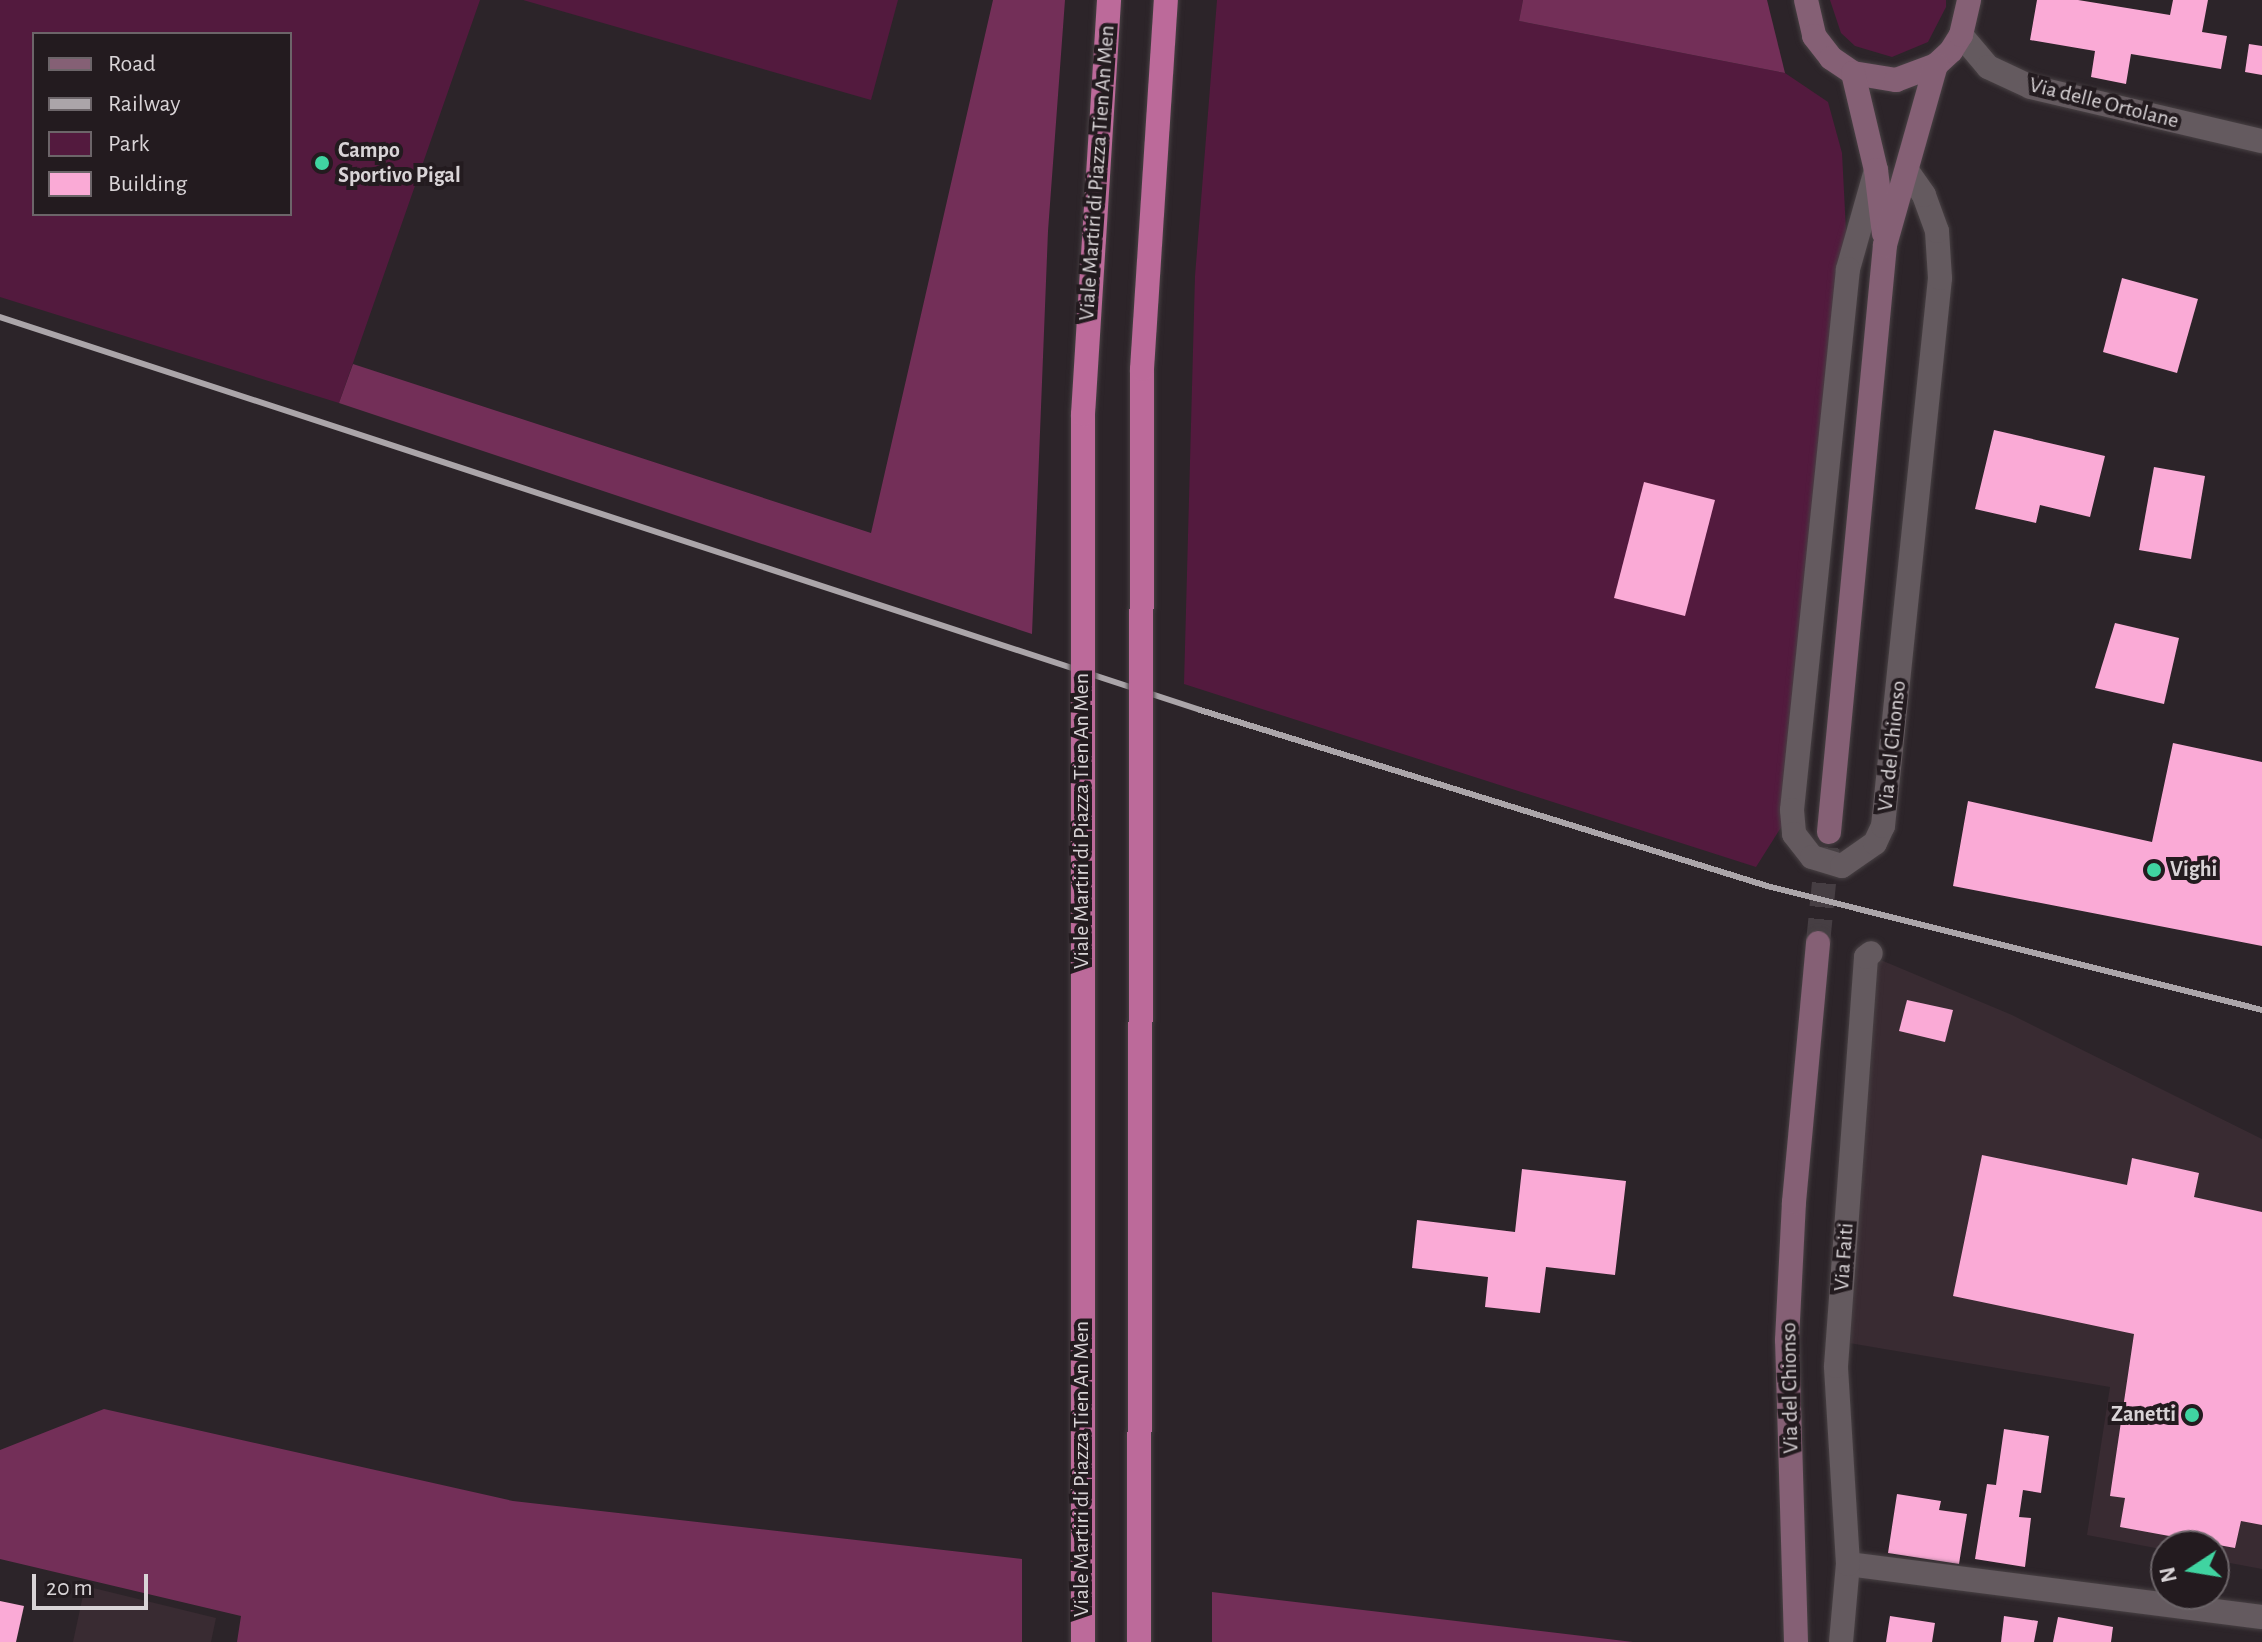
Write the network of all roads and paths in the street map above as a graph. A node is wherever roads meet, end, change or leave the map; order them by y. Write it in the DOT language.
graph roads {
  1 [pos="1109,0"];
  2 [pos="1166,0"];
  3 [pos="1969,0"];
  4 [pos="1803,3"];
  5 [pos="1961,35"];
  6 [pos="1936,65"];
  7 [pos="1853,73"];
  8 [pos="2262,141"];
  9 [pos="1876,170"];
  10 [pos="1907,171"];
  11 [pos="1885,245"];
  12 [pos="1829,832"];
  13 [pos="1818,943"];
  14 [pos="1871,953"];
  15 [pos="1848,1564"];
  16 [pos="2262,1617"];
  17 [pos="1083,1642"];
  18 [pos="1139,1642"];
  19 [pos="1796,1642"];
  20 [pos="1841,1642"];
  1 -- 17 [label="highway, Viale Martiri di Piazza Tien An Men, bridge"];
  2 -- 18 [label="highway, bridge"];
  3 -- 5 [label="main road, Via del Chionso"];
  4 -- 7 [label="main road"];
  5 -- 6 [label="main road, Via del Chionso"];
  5 -- 8 [label="street, Via delle Ortolane"];
  6 -- 7 [label="main road, Via del Chionso"];
  6 -- 10 [label="main road, Via del Chionso"];
  7 -- 9 [label="main road, Via del Chionso"];
  9 -- 10 [label="street, Via del Chionso"];
  9 -- 11 [label="main road, Via del Chionso"];
  10 -- 11 [label="main road, Via del Chionso"];
  11 -- 12 [label="main road, Via del Chionso"];
  13 -- 19 [label="main road, Via del Chionso"];
  14 -- 15 [label="street, Via Faiti"];
  15 -- 16 [label="street"];
  15 -- 20 [label="street, Via Faiti"];
}
